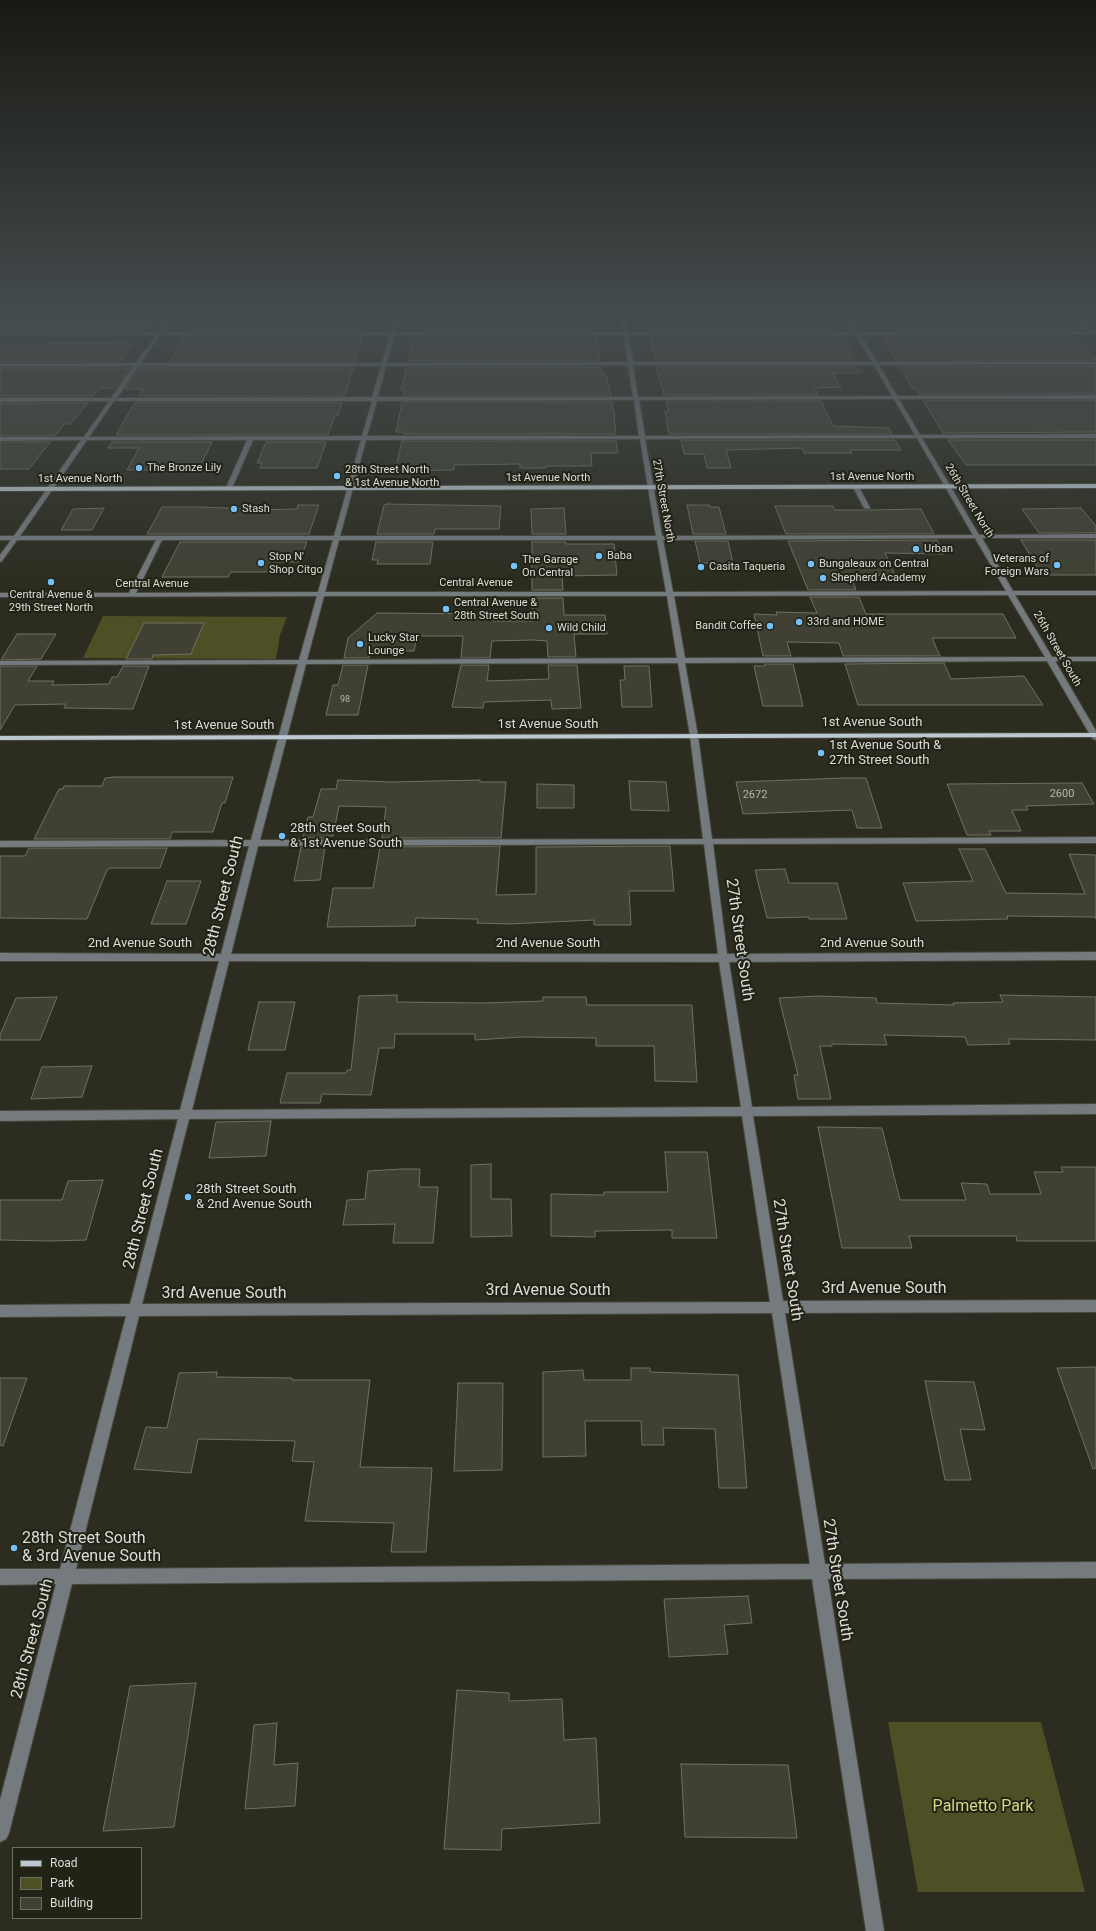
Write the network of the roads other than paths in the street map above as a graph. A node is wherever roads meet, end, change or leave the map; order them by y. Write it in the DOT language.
graph roads {
  1 [pos="108,407"];
  2 [pos="372,407"];
  3 [pos="637,407"];
  4 [pos="901,407"];
  5 [pos="1096,436"];
  6 [pos="919,437"];
  7 [pos="251,438"];
  8 [pos="364,438"];
  9 [pos="642,438"];
  10 [pos="0,439"];
  11 [pos="85,439"];
  12 [pos="1096,486"];
  13 [pos="650,487"];
  14 [pos="856,487"];
  15 [pos="949,487"];
  16 [pos="229,488"];
  17 [pos="350,488"];
  18 [pos="0,489"];
  19 [pos="50,489"];
  20 [pos="866,508"];
  21 [pos="979,536"];
  22 [pos="1096,536"];
  23 [pos="0,538"];
  24 [pos="15,538"];
  25 [pos="160,538"];
  26 [pos="336,538"];
  27 [pos="660,538"];
  28 [pos="0,560"];
  29 [pos="1012,593"];
  30 [pos="1096,593"];
  31 [pos="321,594"];
  32 [pos="670,594"];
  33 [pos="131,595"];
  34 [pos="0,596"];
  35 [pos="1051,659"];
  36 [pos="1096,659"];
  37 [pos="681,661"];
  38 [pos="302,662"];
  39 [pos="0,663"];
  40 [pos="694,736"];
  41 [pos="1095,736"];
  42 [pos="282,737"];
  43 [pos="0,738"];
  44 [pos="1096,840"];
  45 [pos="708,841"];
  46 [pos="255,843"];
  47 [pos="0,844"];
  48 [pos="227,956"];
  49 [pos="1096,956"];
  50 [pos="0,957"];
  51 [pos="723,958"];
  52 [pos="1096,1108"];
  53 [pos="747,1112"];
  54 [pos="186,1115"];
  55 [pos="0,1116"];
  56 [pos="778,1306"];
  57 [pos="1096,1306"];
  58 [pos="0,1311"];
  59 [pos="135,1312"];
  60 [pos="1096,1570"];
  61 [pos="819,1571"];
  62 [pos="0,1577"];
  63 [pos="66,1577"];
  64 [pos="0,1833"];
  65 [pos="875,1931"];
  1 -- 11 [label="street"];
  2 -- 8 [label="street, 28th Street South"];
  3 -- 9 [label="street, 27th Street North"];
  4 -- 6 [label="street, 26th Street North"];
  5 -- 6 [label="street"];
  6 -- 9 [label="street"];
  6 -- 15 [label="street, 26th Street North"];
  7 -- 8 [label="street"];
  7 -- 11 [label="street"];
  7 -- 16 [label="street"];
  8 -- 9 [label="street"];
  8 -- 17 [label="street, 28th Street South"];
  9 -- 13 [label="street, 27th Street North"];
  10 -- 11 [label="street"];
  11 -- 19 [label="street"];
  12 -- 15 [label="main road, 1st Avenue North"];
  13 -- 14 [label="main road, 1st Avenue North"];
  13 -- 17 [label="main road, 1st Avenue North"];
  13 -- 27 [label="street, 27th Street North"];
  14 -- 15 [label="main road, 1st Avenue North"];
  14 -- 20 [label="street"];
  15 -- 21 [label="street, 26th Street North"];
  16 -- 17 [label="main road, 1st Avenue North"];
  16 -- 19 [label="main road, 1st Avenue North"];
  17 -- 26 [label="street, 28th Street South"];
  18 -- 19 [label="main road, 1st Avenue North"];
  19 -- 24 [label="street"];
  21 -- 22 [label="street"];
  21 -- 27 [label="street"];
  21 -- 29 [label="street, 26th Street North"];
  23 -- 24 [label="street"];
  24 -- 25 [label="street"];
  24 -- 28 [label="street"];
  25 -- 26 [label="street"];
  25 -- 33 [label="street"];
  26 -- 27 [label="street"];
  26 -- 31 [label="street, 28th Street South"];
  27 -- 32 [label="street, 27th Street North"];
  29 -- 30 [label="street, Central Avenue"];
  29 -- 32 [label="street, Central Avenue"];
  29 -- 35 [label="street, 26th Street South"];
  31 -- 32 [label="street, Central Avenue"];
  31 -- 33 [label="street, Central Avenue"];
  31 -- 38 [label="street, 28th Street South"];
  32 -- 37 [label="street, 27th Street South"];
  33 -- 34 [label="street, Central Avenue"];
  35 -- 36 [label="street"];
  35 -- 37 [label="street"];
  35 -- 41 [label="street, 26th Street South"];
  37 -- 38 [label="street"];
  37 -- 40 [label="street, 27th Street South"];
  38 -- 39 [label="street"];
  38 -- 42 [label="street, 28th Street South"];
  40 -- 41 [label="main road, 1st Avenue South"];
  40 -- 42 [label="main road, 1st Avenue South"];
  40 -- 45 [label="street, 27th Street South"];
  42 -- 43 [label="main road, 1st Avenue South"];
  42 -- 46 [label="street, 28th Street South"];
  44 -- 45 [label="street"];
  45 -- 46 [label="street"];
  45 -- 51 [label="street, 27th Street South"];
  46 -- 47 [label="street"];
  46 -- 48 [label="street, 28th Street South"];
  48 -- 50 [label="street, 2nd Avenue South"];
  48 -- 51 [label="street, 2nd Avenue South"];
  48 -- 54 [label="street, 28th Street South"];
  49 -- 51 [label="street, 2nd Avenue South"];
  51 -- 53 [label="street, 27th Street South"];
  52 -- 53 [label="street"];
  53 -- 54 [label="street"];
  53 -- 56 [label="street, 27th Street South"];
  54 -- 55 [label="street"];
  54 -- 59 [label="street, 28th Street South"];
  56 -- 57 [label="street, 3rd Avenue South"];
  56 -- 59 [label="street, 3rd Avenue South"];
  56 -- 61 [label="street, 27th Street South"];
  58 -- 59 [label="street, 3rd Avenue South"];
  59 -- 63 [label="street, 28th Street South"];
  60 -- 61 [label="street"];
  61 -- 63 [label="street"];
  61 -- 65 [label="street, 27th Street South"];
  62 -- 63 [label="street"];
  63 -- 64 [label="street, 28th Street South"];
}
